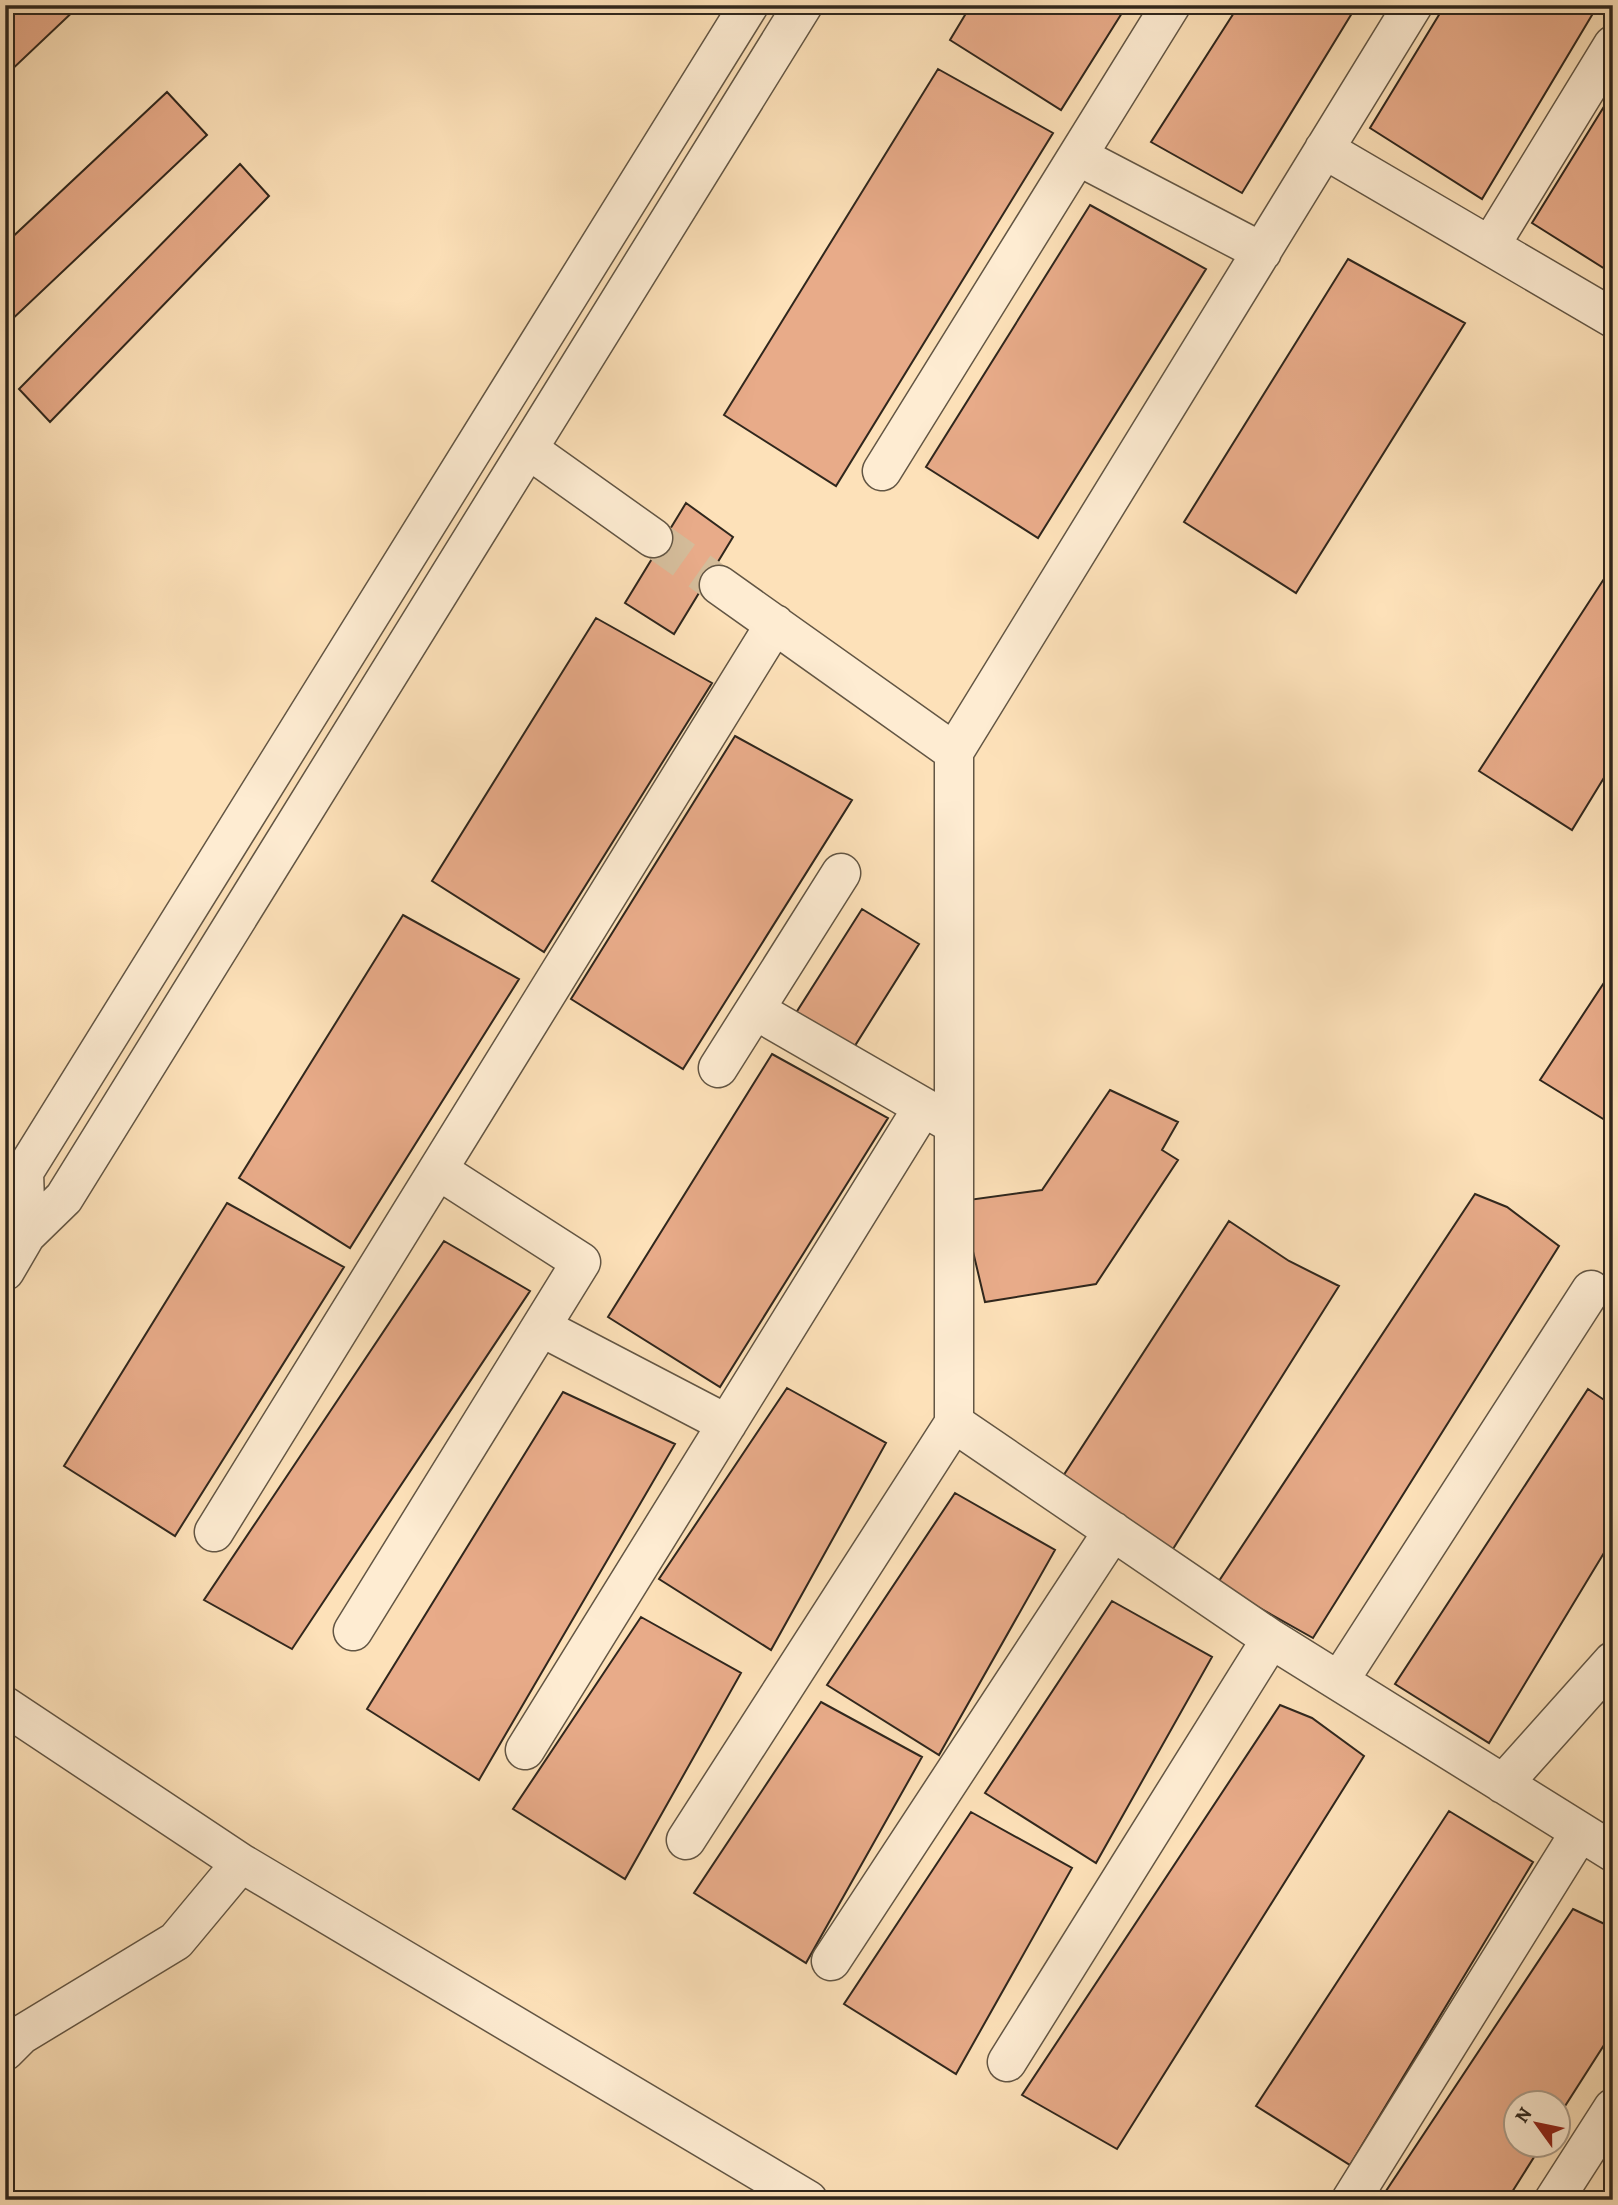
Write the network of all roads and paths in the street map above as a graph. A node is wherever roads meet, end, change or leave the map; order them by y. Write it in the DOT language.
graph roads {
  1 [pos="749,5"];
  2 [pos="803,5"];
  3 [pos="1171,5"];
  4 [pos="1413,5"];
  5 [pos="1613,46"];
  6 [pos="1324,149"];
  7 [pos="1078,156"];
  8 [pos="1490,246"];
  9 [pos="1262,252"];
  10 [pos="1613,318"];
  11 [pos="528,449"];
  12 [pos="882,471"];
  13 [pos="653,538"];
  14 [pos="719,585"];
  15 [pos="775,624"];
  16 [pos="954,752"];
  17 [pos="841,873"];
  18 [pos="755,1010"];
  19 [pos="718,1068"];
  20 [pos="938,1116"];
  21 [pos="438,1170"];
  22 [pos="26,1235"];
  23 [pos="5,1271"];
  24 [pos="1591,1290"];
  25 [pos="541,1327"];
  26 [pos="954,1423"];
  27 [pos="727,1424"];
  28 [pos="1113,1531"];
  29 [pos="214,1532"];
  30 [pos="353,1631"];
  31 [pos="1271,1639"];
  32 [pos="1613,1661"];
  33 [pos="1339,1681"];
  34 [pos="5,1706"];
  35 [pos="525,1750"];
  36 [pos="1503,1784"];
  37 [pos="1580,1832"];
  38 [pos="686,1840"];
  39 [pos="1613,1853"];
  40 [pos="242,1863"];
  41 [pos="831,1961"];
  42 [pos="5,2051"];
  43 [pos="1007,2062"];
  44 [pos="1613,2108"];
  45 [pos="808,2200"];
  46 [pos="1351,2200"];
  47 [pos="1554,2200"];
  1 -- 22 [label="street"];
  2 -- 11 [label="street"];
  3 -- 7 [label="street"];
  4 -- 6 [label="street"];
  5 -- 8 [label="street"];
  6 -- 8 [label="street"];
  6 -- 9 [label="street"];
  7 -- 9 [label="street"];
  7 -- 12 [label="street"];
  8 -- 10 [label="street"];
  9 -- 16 [label="street"];
  11 -- 13 [label="street"];
  11 -- 22 [label="street"];
  14 -- 15 [label="street"];
  15 -- 16 [label="street"];
  15 -- 21 [label="street"];
  16 -- 20 [label="street"];
  17 -- 18 [label="street"];
  18 -- 19 [label="street"];
  18 -- 20 [label="street"];
  20 -- 26 [label="street"];
  20 -- 27 [label="street"];
  21 -- 25 [label="street"];
  21 -- 29 [label="street"];
  22 -- 23 [label="street"];
  24 -- 33 [label="street"];
  25 -- 27 [label="street"];
  25 -- 30 [label="street"];
  26 -- 28 [label="street"];
  26 -- 38 [label="street"];
  27 -- 35 [label="street"];
  28 -- 31 [label="street"];
  28 -- 41 [label="street"];
  31 -- 33 [label="street"];
  31 -- 43 [label="street"];
  32 -- 36 [label="street"];
  33 -- 36 [label="street"];
  34 -- 40 [label="street"];
  36 -- 37 [label="street"];
  37 -- 39 [label="street"];
  37 -- 46 [label="street"];
  40 -- 42 [label="street"];
  40 -- 45 [label="street"];
  44 -- 47 [label="street"];
}
